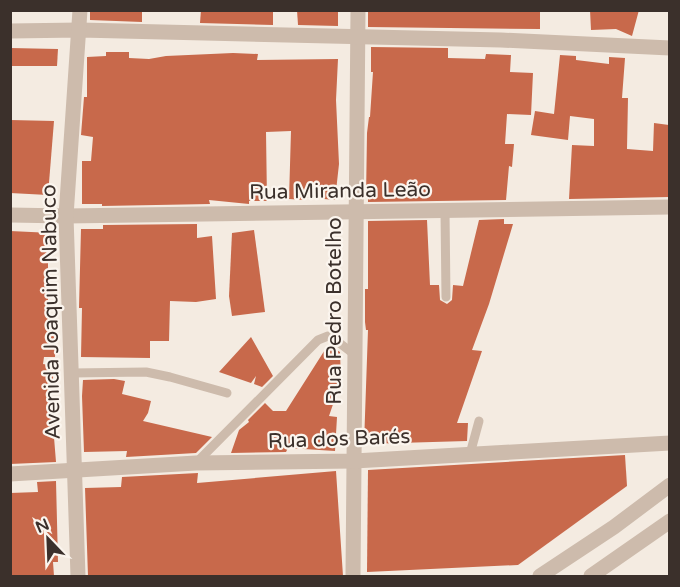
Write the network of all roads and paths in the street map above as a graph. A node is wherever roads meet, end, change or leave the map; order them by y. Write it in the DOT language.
graph roads {
  1 [pos="80,10"];
  2 [pos="358,10"];
  3 [pos="80,30"];
  4 [pos="10,31"];
  5 [pos="358,37"];
  6 [pos="669,48"];
  7 [pos="669,207"];
  8 [pos="445,211"];
  9 [pos="356,212"];
  10 [pos="10,215"];
  11 [pos="66,216"];
  12 [pos="446,297"];
  13 [pos="355,355"];
  14 [pos="72,373"];
  15 [pos="226,393"];
  16 [pos="479,421"];
  17 [pos="669,443"];
  18 [pos="470,454"];
  19 [pos="354,461"];
  20 [pos="196,463"];
  21 [pos="75,470"];
  22 [pos="10,474"];
  23 [pos="669,485"];
  24 [pos="669,521"];
  25 [pos="78,576"];
  26 [pos="353,576"];
  27 [pos="540,576"];
  28 [pos="591,576"];
  1 -- 3 [label="street, Avenida Joaquim Nabuco"];
  2 -- 5 [label="street, Rua Pedro Botelho"];
  3 -- 4 [label="street"];
  3 -- 5 [label="street"];
  3 -- 11 [label="street, Avenida Joaquim Nabuco"];
  5 -- 6 [label="street"];
  5 -- 9 [label="street, Rua Pedro Botelho"];
  7 -- 8 [label="street, Rua Miranda Leão"];
  8 -- 9 [label="street, Rua Miranda Leão"];
  8 -- 12 [label="lane"];
  9 -- 11 [label="street, Rua Miranda Leão"];
  9 -- 13 [label="street, Rua Pedro Botelho"];
  10 -- 11 [label="street, Rua Miranda Leão"];
  11 -- 14 [label="street, Avenida Joaquim Nabuco"];
  13 -- 19 [label="street, Rua Pedro Botelho"];
  13 -- 20 [label="lane"];
  14 -- 15 [label="lane"];
  14 -- 21 [label="street, Avenida Joaquim Nabuco"];
  16 -- 18 [label="lane"];
  17 -- 18 [label="street, Rua dos Barés"];
  18 -- 19 [label="street, Rua dos Barés"];
  19 -- 20 [label="street, Rua dos Barés"];
  19 -- 26 [label="street, Rua Pedro Botelho"];
  20 -- 21 [label="street, Rua dos Barés"];
  21 -- 22 [label="street, Rua dos Barés"];
  21 -- 25 [label="street, Avenida Joaquim Nabuco"];
  23 -- 27 [label="street"];
  24 -- 28 [label="street"];
}
